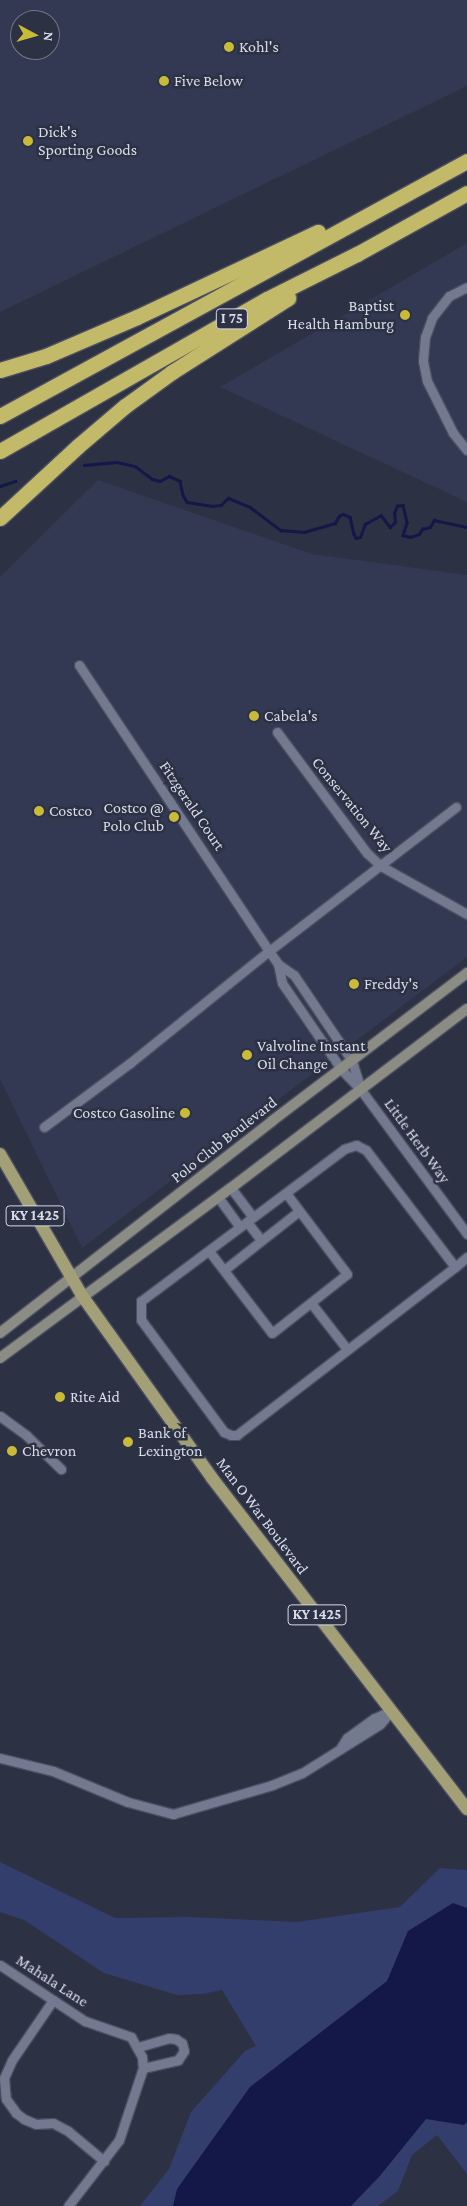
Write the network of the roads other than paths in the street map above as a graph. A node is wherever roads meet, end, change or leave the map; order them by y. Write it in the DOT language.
graph roads {
  1 [pos="466,161"];
  2 [pos="467,193"];
  3 [pos="357,254"];
  4 [pos="467,286"];
  5 [pos="0,370"];
  6 [pos="0,416"];
  7 [pos="467,450"];
  8 [pos="0,451"];
  9 [pos="0,518"];
  10 [pos="79,665"];
  11 [pos="276,732"];
  12 [pos="456,807"];
  13 [pos="381,866"];
  14 [pos="467,914"];
  15 [pos="269,950"];
  16 [pos="278,964"];
  17 [pos="467,973"];
  18 [pos="467,1009"];
  19 [pos="352,1061"];
  20 [pos="341,1069"];
  21 [pos="362,1090"];
  22 [pos="44,1127"];
  23 [pos="0,1154"];
  24 [pos="231,1188"];
  25 [pos="286,1193"];
  26 [pos="218,1198"];
  27 [pos="299,1211"];
  28 [pos="246,1222"];
  29 [pos="467,1234"];
  30 [pos="261,1240"];
  31 [pos="209,1250"];
  32 [pos="467,1257"];
  33 [pos="456,1267"];
  34 [pos="224,1270"];
  35 [pos="70,1279"];
  36 [pos="83,1297"];
  37 [pos="311,1303"];
  38 [pos="0,1333"];
  39 [pos="347,1349"];
  40 [pos="0,1358"];
  41 [pos="0,1416"];
  42 [pos="61,1469"];
  43 [pos="392,1710"];
  44 [pos="0,1758"];
  45 [pos="467,1810"];
  46 [pos="0,1965"];
  47 [pos="53,2000"];
  48 [pos="138,2047"];
  49 [pos="143,2068"];
  50 [pos="104,2161"];
  51 [pos="68,2206"];
  1 -- 5 [label="highway"];
  1 -- 6 [label="highway, I 75"];
  2 -- 3 [label="highway, I 75"];
  3 -- 8 [label="highway, I 75"];
  3 -- 9 [label="highway"];
  4 -- 7 [label="street"];
  10 -- 15 [label="street, Fitzgerald Court"];
  11 -- 13 [label="street, Conservation Way"];
  12 -- 13 [label="street"];
  13 -- 14 [label="street, Conservation Way"];
  13 -- 15 [label="street"];
  15 -- 16 [label="street, Fitzgerald Court"];
  15 -- 22 [label="street"];
  16 -- 19 [label="street, Fitzgerald Court"];
  16 -- 20 [label="street, Fitzgerald Court"];
  17 -- 19 [label="street, Polo Club Boulevard"];
  18 -- 21 [label="street"];
  19 -- 20 [label="street, Polo Club Boulevard"];
  19 -- 21 [label="street, Fitzgerald Court"];
  20 -- 21 [label="street, Fitzgerald Court"];
  20 -- 35 [label="street, Polo Club Boulevard"];
  21 -- 24 [label="street"];
  21 -- 29 [label="street, Little Herb Way"];
  23 -- 35 [label="main road, Man O War Boulevard / KY 1425"];
  24 -- 26 [label="street"];
  24 -- 28 [label="street"];
  25 -- 27 [label="street"];
  25 -- 28 [label="street"];
  25 -- 33 [label="street"];
  26 -- 28 [label="street"];
  26 -- 36 [label="street"];
  27 -- 30 [label="street"];
  27 -- 37 [label="street"];
  28 -- 30 [label="street"];
  28 -- 31 [label="street"];
  30 -- 34 [label="street"];
  31 -- 34 [label="street"];
  31 -- 39 [label="street"];
  32 -- 33 [label="street"];
  33 -- 39 [label="street"];
  34 -- 37 [label="street"];
  35 -- 36 [label="main road, Man O War Boulevard / KY 1425"];
  35 -- 38 [label="street, Polo Club Boulevard"];
  36 -- 40 [label="street"];
  36 -- 43 [label="main road, Man O War Boulevard / KY 1425"];
  37 -- 39 [label="street"];
  41 -- 42 [label="street"];
  43 -- 44 [label="street"];
  43 -- 45 [label="main road, Man O War Boulevard / KY 1425"];
  46 -- 47 [label="street, Mahala Lane"];
  47 -- 48 [label="street, Mahala Lane"];
  47 -- 50 [label="street"];
  48 -- 49 [label="street"];
  48 -- 49 [label="street"];
  49 -- 50 [label="street"];
  50 -- 51 [label="street"];
}
